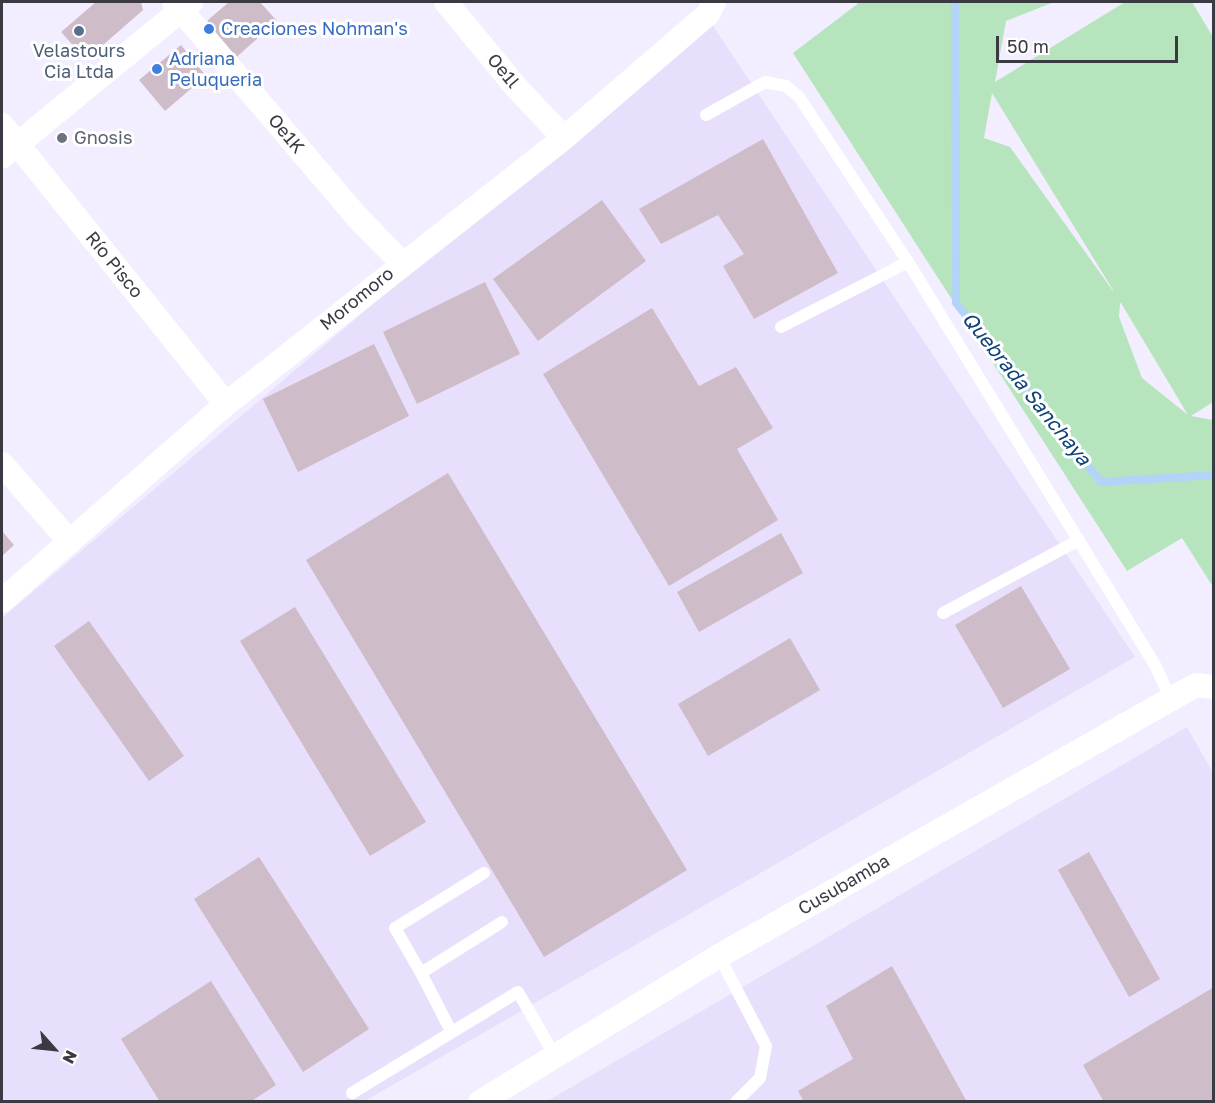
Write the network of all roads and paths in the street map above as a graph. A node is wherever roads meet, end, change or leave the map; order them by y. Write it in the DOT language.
graph roads {
  1 [pos="446,2"];
  2 [pos="714,2"];
  3 [pos="182,4"];
  4 [pos="706,115"];
  5 [pos="2,125"];
  6 [pos="564,138"];
  7 [pos="9,150"];
  8 [pos="908,262"];
  9 [pos="402,263"];
  10 [pos="782,327"];
  11 [pos="226,404"];
  12 [pos="2,464"];
  13 [pos="1079,540"];
  14 [pos="70,542"];
  15 [pos="2,601"];
  16 [pos="943,613"];
  17 [pos="1214,687"];
  18 [pos="1171,699"];
  19 [pos="484,873"];
  20 [pos="502,922"];
  21 [pos="718,956"];
  22 [pos="421,973"];
  23 [pos="451,1031"];
  24 [pos="555,1056"];
  25 [pos="352,1093"];
  26 [pos="480,1101"];
  27 [pos="736,1101"];
  1 -- 6 [label="street, Oe1l"];
  2 -- 6 [label="street, Moromoro"];
  3 -- 7 [label="street"];
  3 -- 9 [label="street, Oe1K"];
  4 -- 8 [label="lane"];
  5 -- 7 [label="street, Río Pisco"];
  6 -- 9 [label="street, Moromoro"];
  7 -- 11 [label="street, Río Pisco"];
  8 -- 10 [label="lane"];
  8 -- 13 [label="lane"];
  9 -- 11 [label="street, Moromoro"];
  11 -- 14 [label="street, Moromoro"];
  12 -- 14 [label="street"];
  13 -- 16 [label="lane"];
  13 -- 18 [label="lane"];
  14 -- 15 [label="street, Moromoro"];
  17 -- 18 [label="street, Cusubamba"];
  18 -- 21 [label="street, Cusubamba"];
  19 -- 22 [label="lane"];
  20 -- 22 [label="lane"];
  21 -- 24 [label="street, Cusubamba"];
  21 -- 27 [label="lane"];
  22 -- 23 [label="lane"];
  23 -- 24 [label="lane"];
  23 -- 25 [label="lane"];
  24 -- 26 [label="street, Cusubamba"];
}
